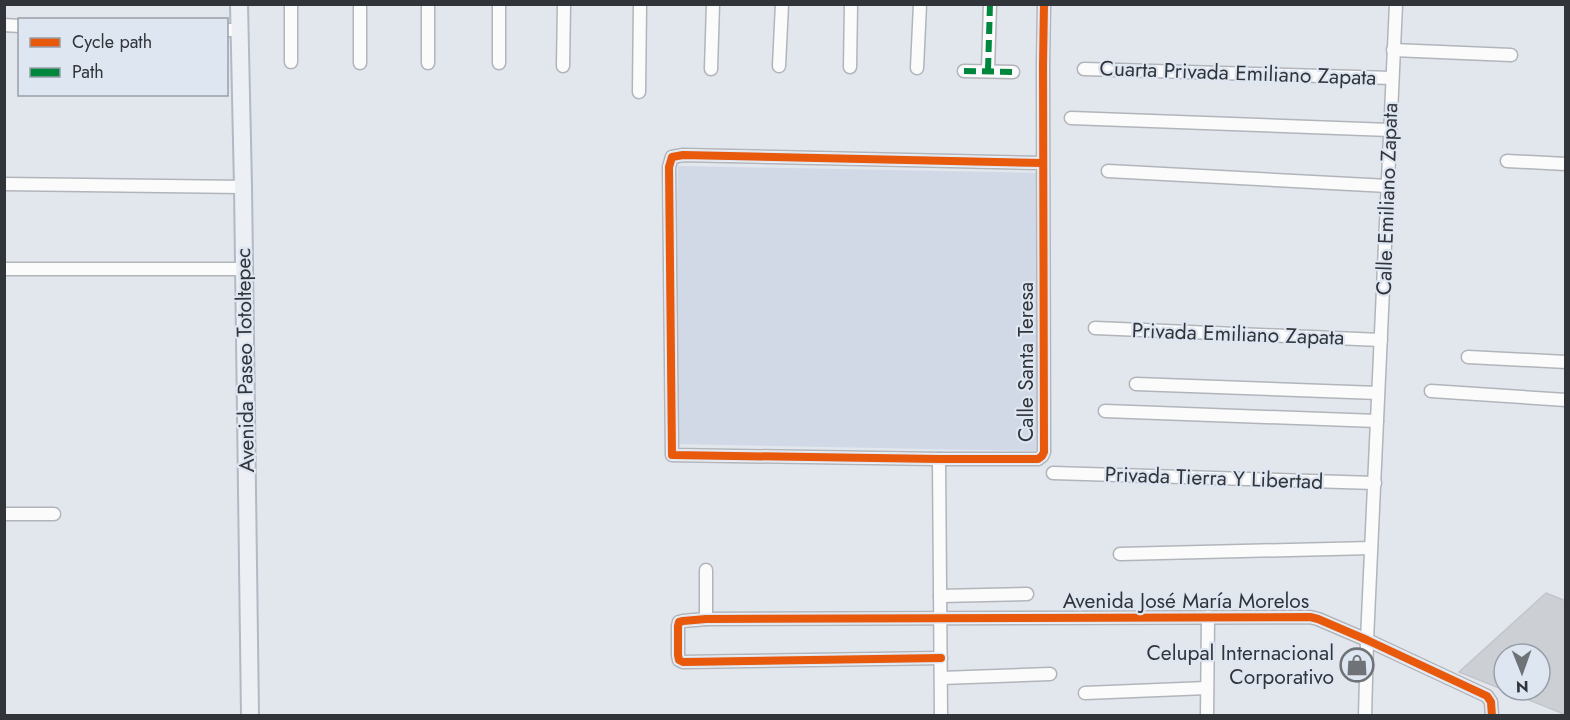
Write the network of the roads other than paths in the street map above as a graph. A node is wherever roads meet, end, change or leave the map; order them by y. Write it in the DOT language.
graph roads {
  1 [pos="239,4"];
  2 [pos="291,4"];
  3 [pos="360,4"];
  4 [pos="428,4"];
  5 [pos="499,4"];
  6 [pos="564,4"];
  7 [pos="640,4"];
  8 [pos="713,4"];
  9 [pos="782,4"];
  10 [pos="851,4"];
  11 [pos="920,4"];
  12 [pos="990,4"];
  13 [pos="1044,4"];
  14 [pos="1396,4"];
  15 [pos="233,30"];
  16 [pos="1394,50"];
  17 [pos="1510,55"];
  18 [pos="291,62"];
  19 [pos="360,63"];
  20 [pos="428,63"];
  21 [pos="499,63"];
  22 [pos="563,66"];
  23 [pos="779,66"];
  24 [pos="850,67"];
  25 [pos="917,68"];
  26 [pos="711,69"];
  27 [pos="1084,69"];
  28 [pos="988,70"];
  29 [pos="964,71"];
  30 [pos="1013,72"];
  31 [pos="1392,78"];
  32 [pos="639,92"];
  33 [pos="1071,118"];
  34 [pos="1390,130"];
  35 [pos="1508,161"];
  36 [pos="1043,164"];
  37 [pos="1566,164"];
  38 [pos="1108,171"];
  39 [pos="4,184"];
  40 [pos="1389,186"];
  41 [pos="243,187"];
  42 [pos="4,269"];
  43 [pos="244,269"];
  44 [pos="1095,328"];
  45 [pos="1381,340"];
  46 [pos="1468,357"];
  47 [pos="1566,362"];
  48 [pos="1136,384"];
  49 [pos="1431,392"];
  50 [pos="1378,393"];
  51 [pos="1566,400"];
  52 [pos="1105,411"];
  53 [pos="1377,421"];
  54 [pos="939,459"];
  55 [pos="1053,473"];
  56 [pos="1375,483"];
  57 [pos="4,514"];
  58 [pos="54,514"];
  59 [pos="1371,548"];
  60 [pos="1120,554"];
  61 [pos="706,570"];
  62 [pos="1027,594"];
  63 [pos="940,596"];
  64 [pos="1208,617"];
  65 [pos="706,619"];
  66 [pos="941,619"];
  67 [pos="1367,640"];
  68 [pos="941,658"];
  69 [pos="1050,674"];
  70 [pos="941,678"];
  71 [pos="1207,688"];
  72 [pos="1085,693"];
  73 [pos="250,716"];
  74 [pos="941,716"];
  75 [pos="1207,716"];
  76 [pos="1365,716"];
  77 [pos="1492,716"];
  1 -- 15 [label="main road, Avenida Paseo Totoltepec"];
  2 -- 18 [label="street"];
  3 -- 19 [label="street"];
  4 -- 20 [label="street"];
  5 -- 21 [label="street"];
  6 -- 22 [label="street"];
  7 -- 32 [label="street"];
  8 -- 26 [label="street"];
  9 -- 23 [label="street"];
  10 -- 24 [label="street"];
  11 -- 25 [label="street"];
  12 -- 28 [label="street"];
  13 -- 36 [label="street, Calle Santa Teresa"];
  14 -- 16 [label="street, Calle Emiliano Zapata"];
  15 -- 41 [label="main road, Avenida Paseo Totoltepec"];
  16 -- 17 [label="street"];
  16 -- 31 [label="street, Calle Emiliano Zapata"];
  27 -- 31 [label="street, Cuarta Privada Emiliano Zapata"];
  28 -- 29 [label="street"];
  28 -- 30 [label="street"];
  31 -- 34 [label="street, Calle Emiliano Zapata"];
  33 -- 34 [label="street"];
  34 -- 40 [label="street, Calle Emiliano Zapata"];
  35 -- 37 [label="street"];
  36 -- 54 [label="street, Calle Santa Teresa"];
  36 -- 54 [label="street, Calle Santa Teresa"];
  38 -- 40 [label="street"];
  39 -- 41 [label="street"];
  40 -- 45 [label="street, Calle Emiliano Zapata"];
  41 -- 43 [label="main road, Avenida Paseo Totoltepec"];
  42 -- 43 [label="street"];
  43 -- 73 [label="main road, Avenida Paseo Totoltepec"];
  44 -- 45 [label="street, Privada Emiliano Zapata"];
  45 -- 50 [label="street, Calle Emiliano Zapata"];
  46 -- 47 [label="street"];
  48 -- 50 [label="street"];
  49 -- 51 [label="street"];
  50 -- 53 [label="street, Calle Emiliano Zapata"];
  52 -- 53 [label="street"];
  53 -- 56 [label="street, Calle Emiliano Zapata"];
  54 -- 63 [label="street"];
  55 -- 56 [label="street, Privada Tierra Y Libertad"];
  56 -- 59 [label="street, Calle Emiliano Zapata"];
  57 -- 58 [label="street"];
  59 -- 60 [label="street"];
  59 -- 67 [label="street, Calle Emiliano Zapata"];
  61 -- 65 [label="street"];
  62 -- 63 [label="street"];
  63 -- 66 [label="street"];
  64 -- 66 [label="street, Avenida José María Morelos"];
  64 -- 67 [label="street, Avenida José María Morelos"];
  64 -- 71 [label="street"];
  65 -- 66 [label="street, Avenida José María Morelos"];
  65 -- 68 [label="street, Avenida José María Morelos"];
  66 -- 68 [label="street"];
  67 -- 76 [label="street, Calle Emiliano Zapata"];
  67 -- 77 [label="street, Avenida José María Morelos"];
  68 -- 70 [label="street"];
  69 -- 70 [label="street"];
  70 -- 74 [label="street"];
  71 -- 72 [label="street"];
  71 -- 75 [label="street"];
}
